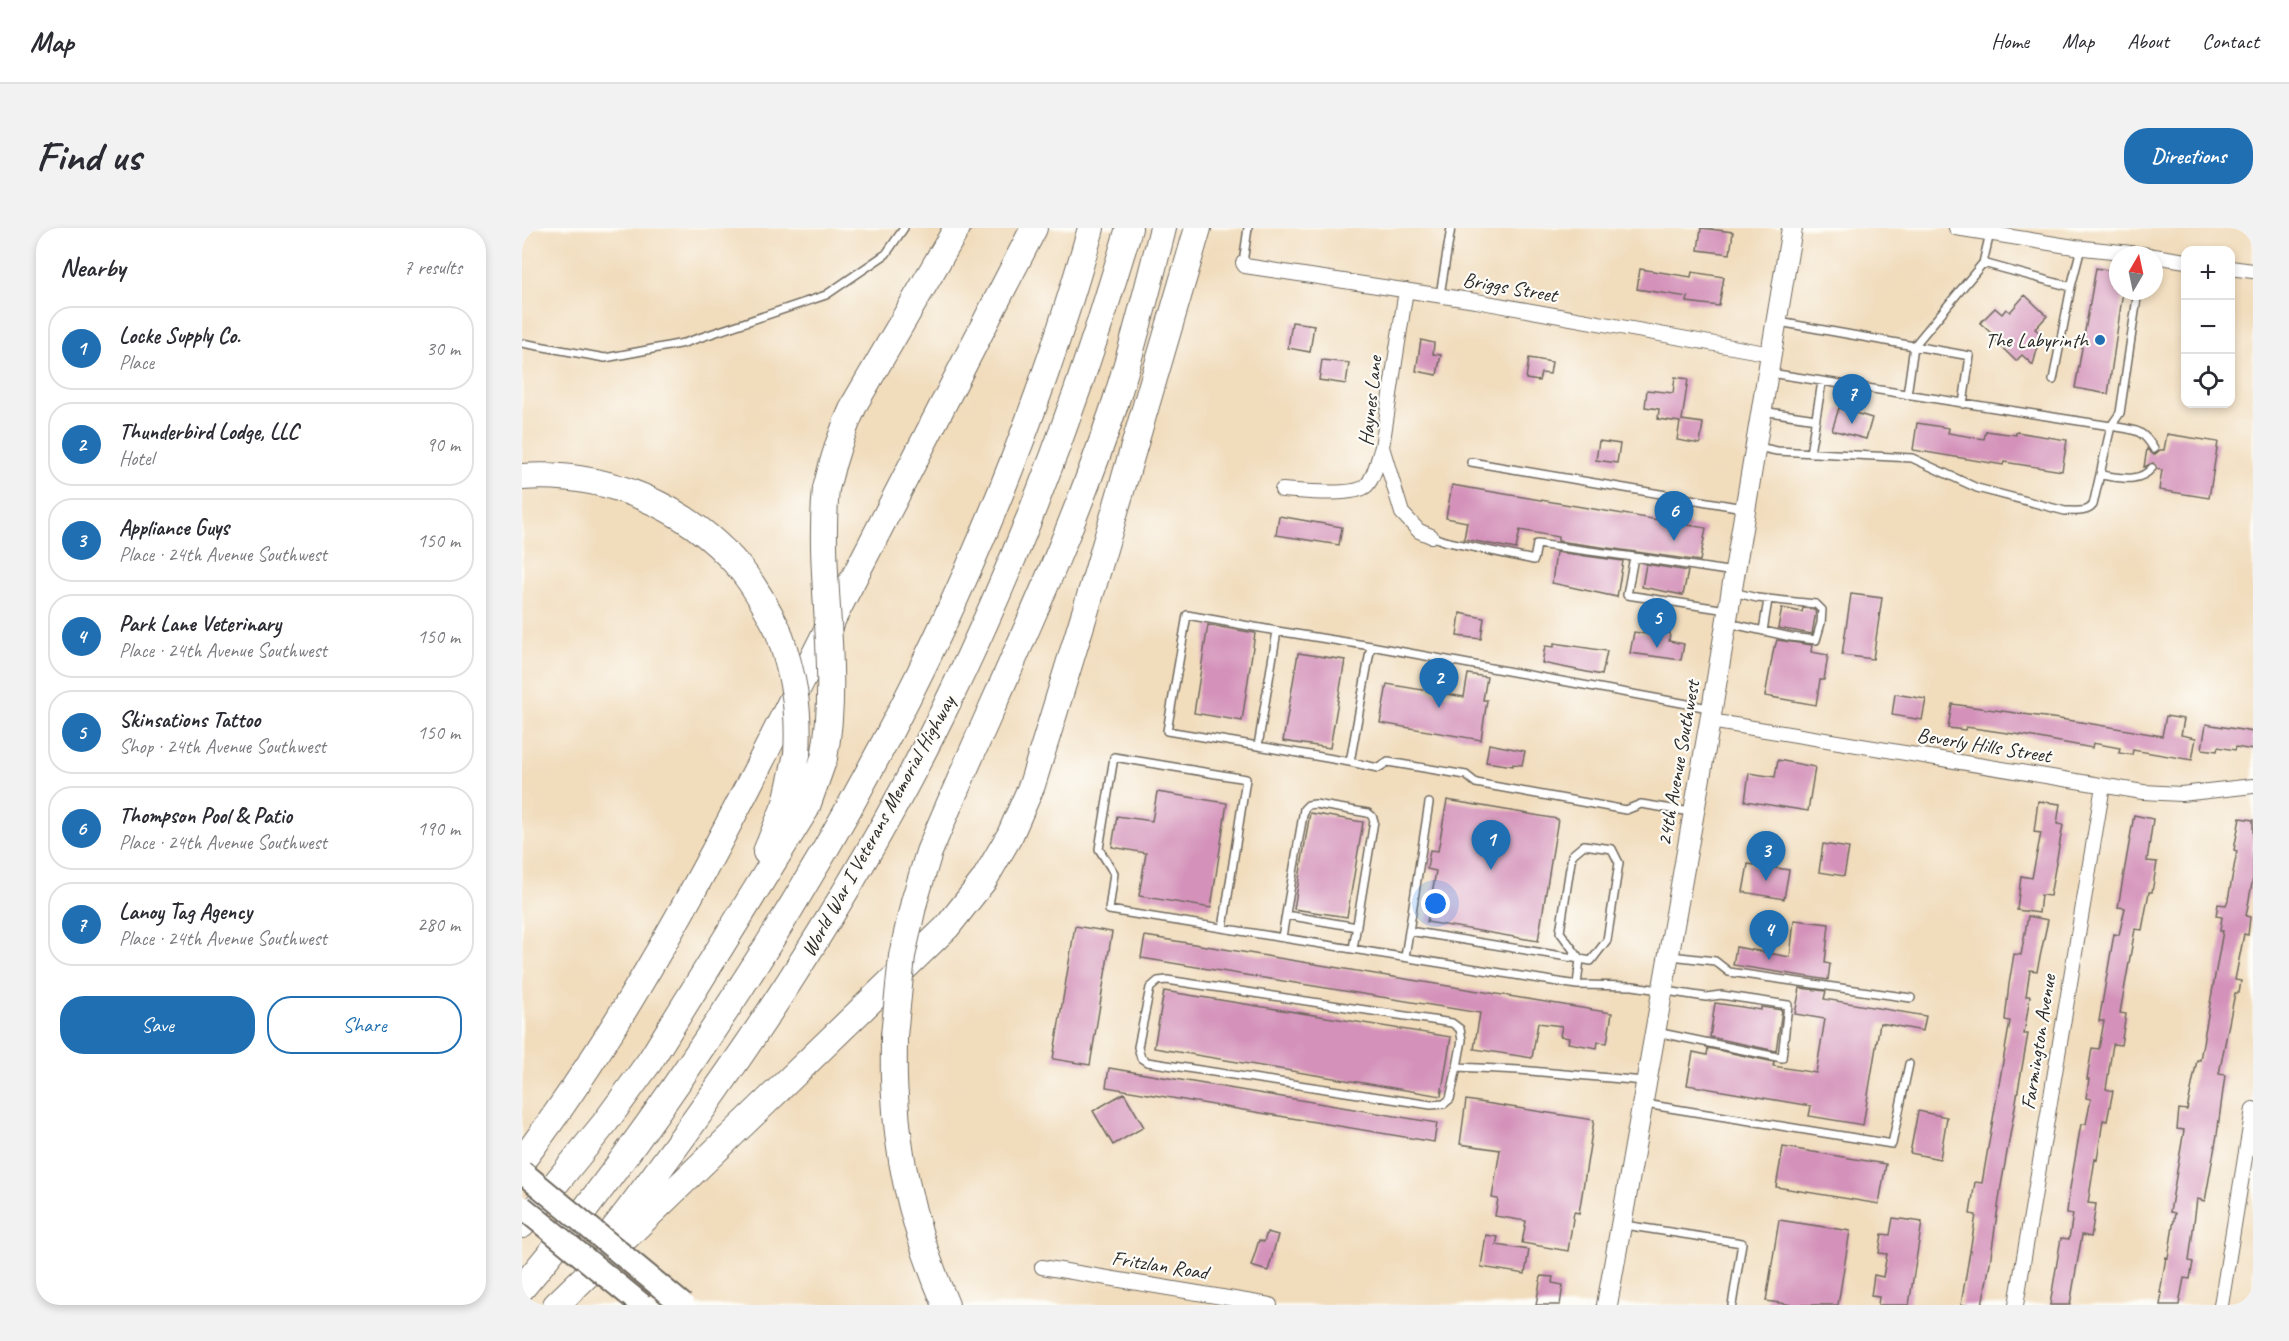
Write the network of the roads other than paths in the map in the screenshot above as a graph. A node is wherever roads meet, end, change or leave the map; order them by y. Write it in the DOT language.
graph roads {
  1 [pos="904,228"];
  2 [pos="957,228"];
  3 [pos="1034,228"];
  4 [pos="1091,228"];
  5 [pos="1129,228"];
  6 [pos="1163,228"];
  7 [pos="1198,228"];
  8 [pos="1248,228"];
  9 [pos="1450,228"];
  10 [pos="1792,228"];
  11 [pos="1956,228"];
  12 [pos="1990,233"];
  13 [pos="2081,248"];
  14 [pos="2109,251"];
  15 [pos="2163,257"];
  16 [pos="2181,260"];
  17 [pos="1243,263"];
  18 [pos="1983,263"];
  19 [pos="2235,269"];
  20 [pos="2253,271"];
  21 [pos="2071,287"];
  22 [pos="1406,290"];
  23 [pos="1440,296"];
  24 [pos="2137,300"];
  25 [pos="1776,322"];
  26 [pos="522,344"];
  27 [pos="1914,346"];
  28 [pos="1769,364"];
  29 [pos="2054,380"];
  30 [pos="1822,382"];
  31 [pos="1907,395"];
  32 [pos="1963,404"];
  33 [pos="1761,411"];
  34 [pos="1816,419"];
  35 [pos="2111,426"];
  36 [pos="1382,447"];
  37 [pos="1755,447"];
  38 [pos="2154,449"];
  39 [pos="1810,453"];
  40 [pos="1471,462"];
  41 [pos="2152,468"];
  42 [pos="2100,475"];
  43 [pos="522,477"];
  44 [pos="1282,490"];
  45 [pos="1745,509"];
  46 [pos="1431,536"];
  47 [pos="1634,557"];
  48 [pos="1730,599"];
  49 [pos="1768,600"];
  50 [pos="1277,630"];
  51 [pos="1763,631"];
  52 [pos="1371,646"];
  53 [pos="1711,715"];
  54 [pos="1258,746"];
  55 [pos="1350,762"];
  56 [pos="2103,786"];
  57 [pos="2253,786"];
  58 [pos="1429,803"];
  59 [pos="1694,813"];
  60 [pos="1286,915"];
  61 [pos="1357,927"];
  62 [pos="1223,928"];
  63 [pos="1409,931"];
  64 [pos="1282,937"];
  65 [pos="1353,949"];
  66 [pos="1669,955"];
  67 [pos="1405,957"];
  68 [pos="1580,959"];
  69 [pos="1577,985"];
  70 [pos="1663,990"];
  71 [pos="693,993"];
  72 [pos="1911,998"];
  73 [pos="1655,1032"];
  74 [pos="1909,1064"];
  75 [pos="1457,1067"];
  76 [pos="1647,1081"];
  77 [pos="1643,1104"];
  78 [pos="2253,1109"];
  79 [pos="522,1161"];
  80 [pos="522,1172"];
  81 [pos="522,1207"];
  82 [pos="1621,1225"];
  83 [pos="522,1226"];
  84 [pos="1042,1267"];
  85 [pos="522,1288"];
  86 [pos="556,1305"];
  87 [pos="642,1305"];
  88 [pos="683,1305"];
  89 [pos="946,1305"];
  90 [pos="1270,1305"];
  91 [pos="1607,1305"];
  92 [pos="1732,1305"];
  93 [pos="2016,1305"];
  94 [pos="2220,1305"];
  1 -- 26 [label="lane"];
  2 -- 71 [label="highway, bridge"];
  3 -- 79 [label="highway"];
  4 -- 85 [label="highway, World War I Veterans Memorial Highway"];
  5 -- 86 [label="highway, World War I Veterans Memorial Highway"];
  6 -- 89 [label="highway, bridge"];
  7 -- 86 [label="highway"];
  8 -- 17 [label="lane"];
  9 -- 23 [label="lane"];
  10 -- 25 [label="main road, 24th Avenue Southwest"];
  11 -- 12 [label="street"];
  12 -- 13 [label="street"];
  12 -- 18 [label="lane"];
  13 -- 14 [label="street"];
  13 -- 21 [label="lane"];
  15 -- 16 [label="street"];
  17 -- 22 [label="street, Briggs Street"];
  18 -- 21 [label="lane"];
  18 -- 27 [label="lane"];
  19 -- 20 [label="street"];
  21 -- 29 [label="lane"];
  22 -- 23 [label="street, Briggs Street"];
  22 -- 36 [label="street, Haynes Lane"];
  23 -- 28 [label="street, Briggs Street"];
  24 -- 35 [label="lane"];
  25 -- 27 [label="lane"];
  25 -- 28 [label="main road, 24th Avenue Southwest"];
  27 -- 31 [label="lane"];
  27 -- 32 [label="lane"];
  28 -- 30 [label="lane"];
  28 -- 33 [label="main road, 24th Avenue Southwest"];
  30 -- 31 [label="lane"];
  30 -- 34 [label="lane"];
  31 -- 32 [label="lane"];
  32 -- 35 [label="lane"];
  33 -- 34 [label="lane"];
  33 -- 37 [label="main road, 24th Avenue Southwest"];
  34 -- 39 [label="lane"];
  35 -- 38 [label="lane"];
  35 -- 42 [label="lane"];
  36 -- 44 [label="street"];
  36 -- 46 [label="street, Haynes Lane"];
  37 -- 39 [label="lane"];
  37 -- 45 [label="main road, 24th Avenue Southwest"];
  39 -- 42 [label="lane"];
  40 -- 45 [label="lane"];
  41 -- 42 [label="lane"];
  43 -- 71 [label="highway, bridge"];
  45 -- 48 [label="main road, 24th Avenue Southwest"];
  46 -- 47 [label="lane"];
  47 -- 48 [label="lane"];
  47 -- 48 [label="lane"];
  48 -- 49 [label="lane"];
  48 -- 51 [label="lane"];
  48 -- 53 [label="main road, 24th Avenue Southwest"];
  49 -- 51 [label="lane"];
  49 -- 51 [label="lane"];
  50 -- 52 [label="lane"];
  50 -- 54 [label="lane"];
  50 -- 54 [label="lane"];
  52 -- 53 [label="lane"];
  52 -- 55 [label="lane"];
  53 -- 56 [label="street, Beverly Hills Street"];
  53 -- 59 [label="main road, 24th Avenue Southwest"];
  54 -- 55 [label="lane"];
  55 -- 59 [label="lane"];
  56 -- 57 [label="street, Beverly Hills Street"];
  56 -- 93 [label="street, Farmington Avenue"];
  58 -- 63 [label="lane"];
  59 -- 66 [label="main road, 24th Avenue Southwest"];
  60 -- 61 [label="lane"];
  60 -- 61 [label="lane"];
  60 -- 64 [label="lane"];
  61 -- 65 [label="lane"];
  62 -- 62 [label="lane"];
  62 -- 64 [label="lane"];
  63 -- 67 [label="lane"];
  63 -- 68 [label="lane"];
  64 -- 65 [label="lane"];
  65 -- 67 [label="lane"];
  66 -- 70 [label="main road, 24th Avenue Southwest"];
  66 -- 72 [label="lane"];
  67 -- 69 [label="lane"];
  68 -- 68 [label="lane"];
  68 -- 69 [label="lane"];
  69 -- 70 [label="lane"];
  70 -- 73 [label="main road, 24th Avenue Southwest"];
  70 -- 73 [label="lane"];
  71 -- 83 [label="highway"];
  73 -- 76 [label="main road, 24th Avenue Southwest"];
  74 -- 77 [label="lane"];
  75 -- 75 [label="lane"];
  75 -- 76 [label="lane"];
  76 -- 77 [label="main road, 24th Avenue Southwest"];
  77 -- 82 [label="main road, 24th Avenue Southwest"];
  78 -- 94 [label="street"];
  80 -- 88 [label="highway, bridge"];
  81 -- 87 [label="highway, bridge"];
  82 -- 91 [label="main road, 24th Avenue Southwest"];
  82 -- 92 [label="lane"];
  84 -- 90 [label="street, Fritzlan Road"];
}
